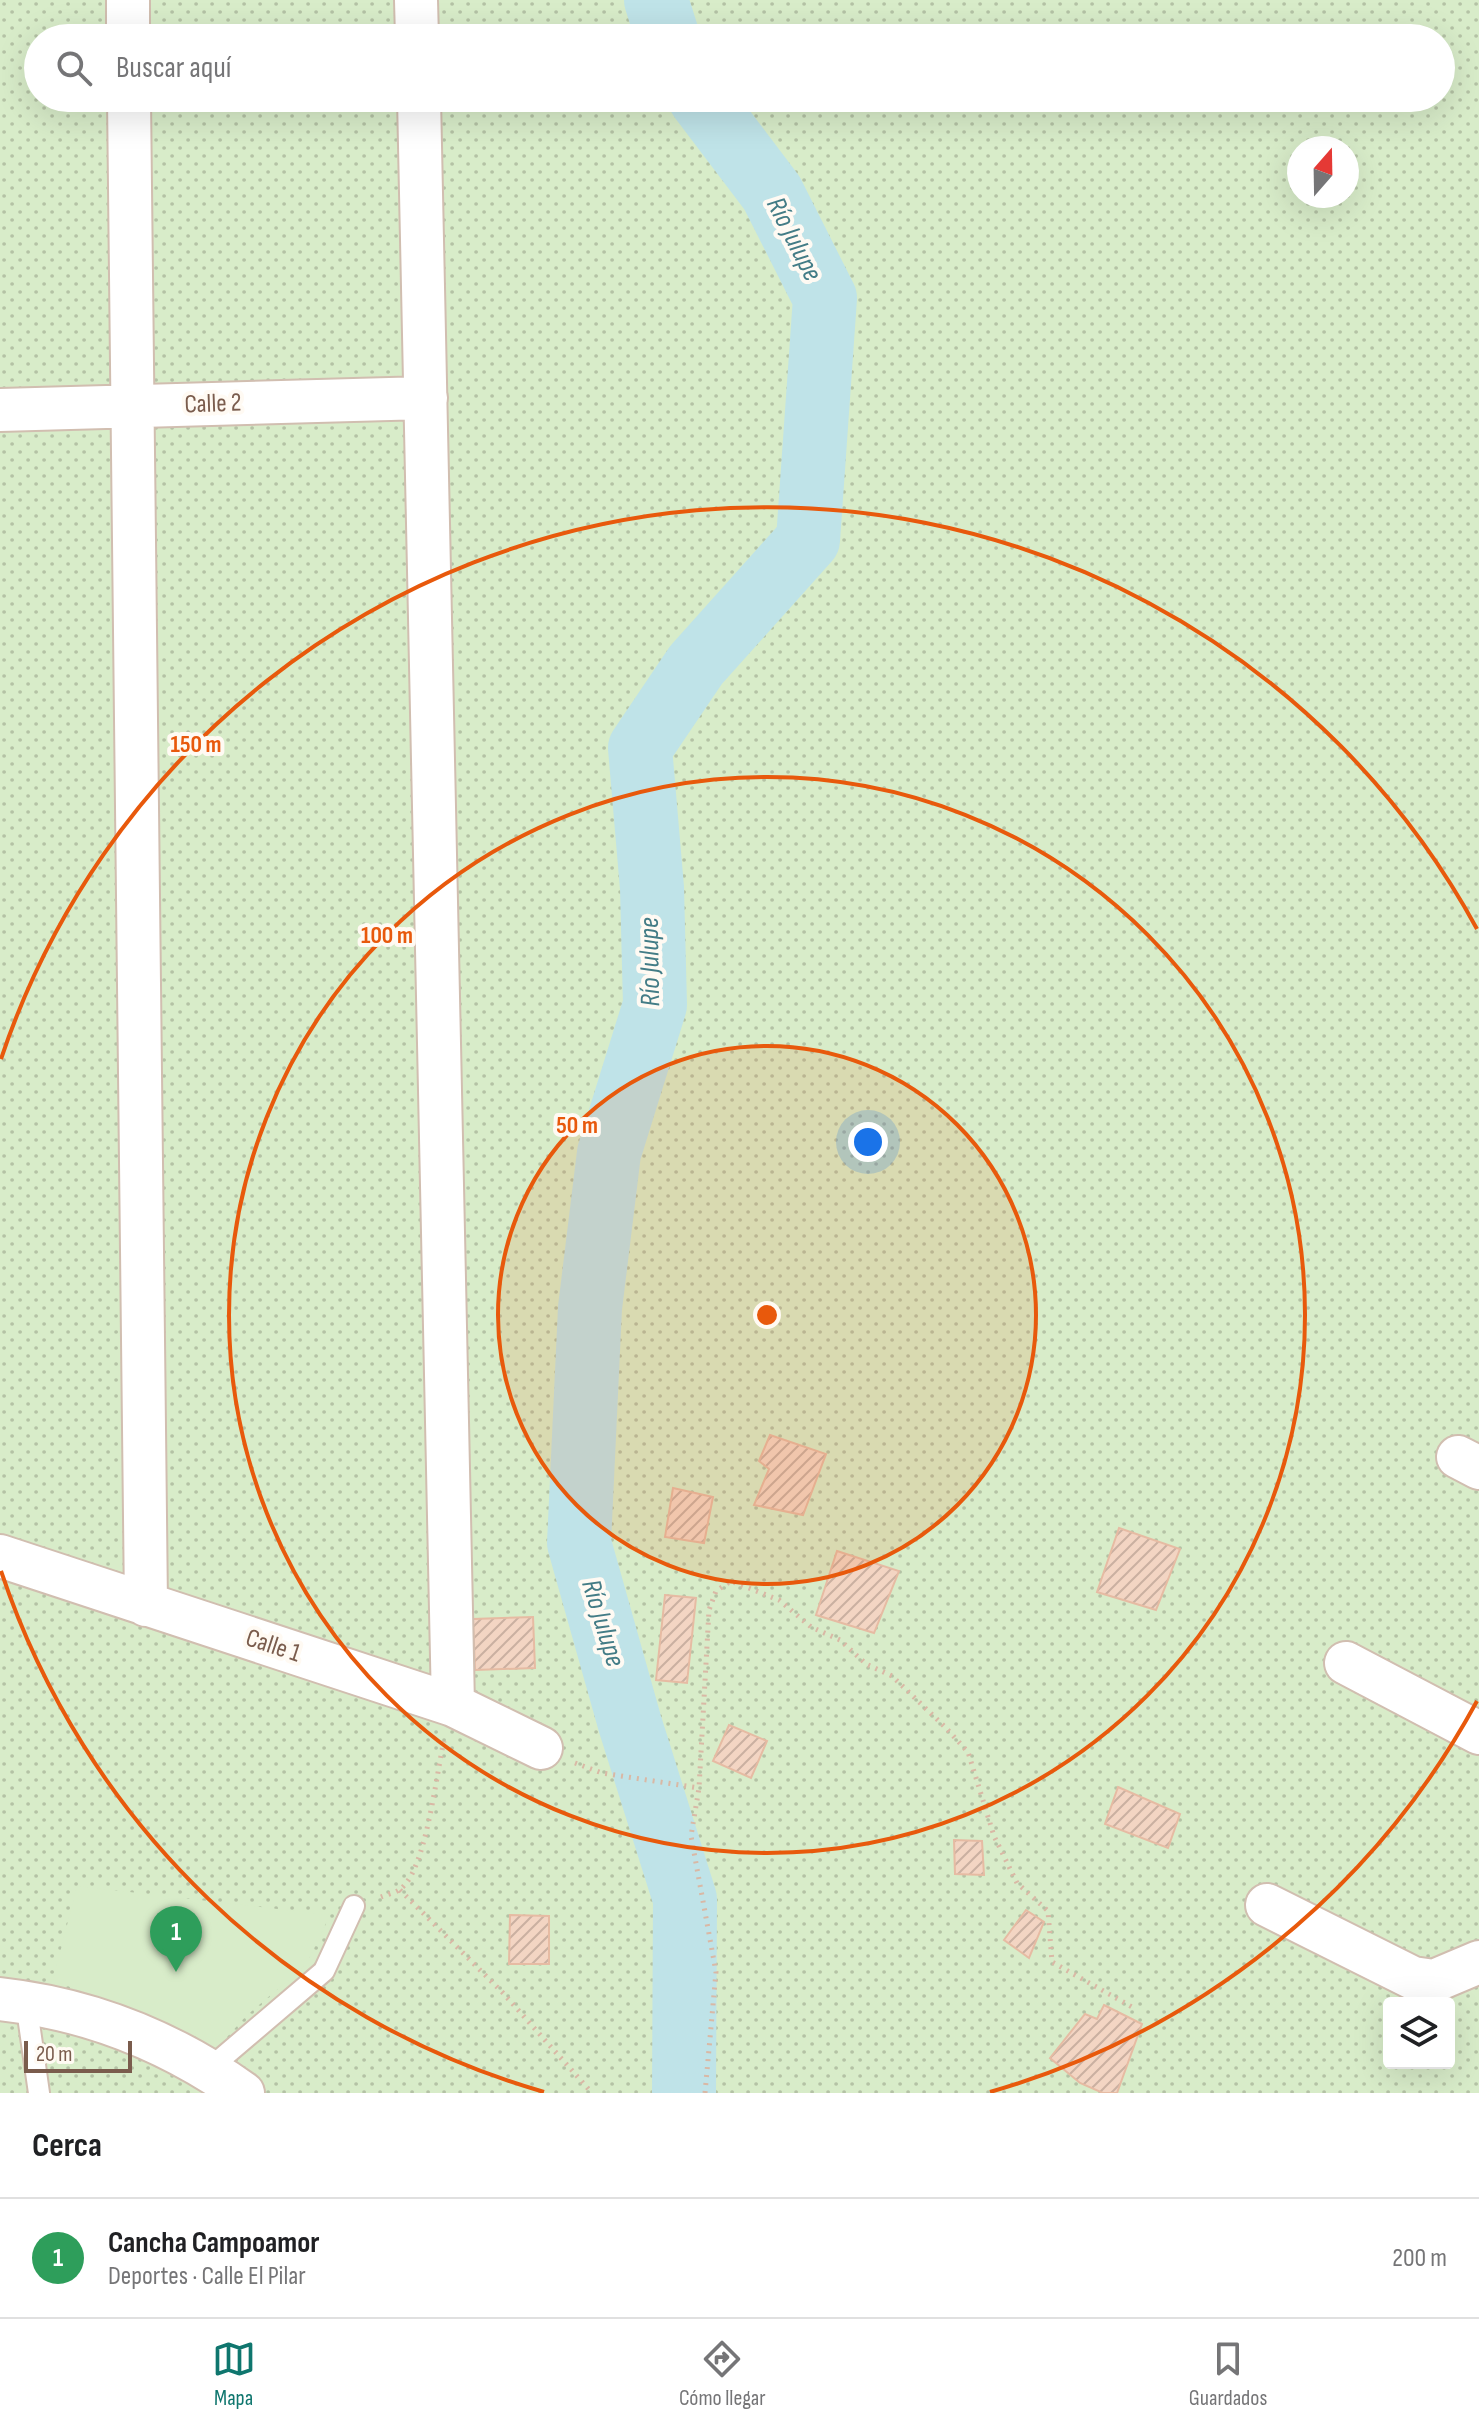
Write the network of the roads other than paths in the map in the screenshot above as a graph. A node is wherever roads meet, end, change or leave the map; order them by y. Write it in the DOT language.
graph roads {
  1 [pos="128,0"];
  2 [pos="416,0"];
  3 [pos="128,24"];
  4 [pos="417,24"];
  5 [pos="129,112"];
  6 [pos="419,112"];
  7 [pos="426,398"];
  8 [pos="133,406"];
  9 [pos="0,410"];
  10 [pos="0,1556"];
  11 [pos="146,1605"];
  12 [pos="1346,1663"];
  13 [pos="453,1705"];
  14 [pos="1479,1733"];
  15 [pos="541,1748"];
  16 [pos="1267,1905"];
  17 [pos="354,1906"];
  18 [pos="1479,1962"];
  19 [pos="13,2001"];
  20 [pos="209,2069"];
  21 [pos="39,2093"];
  22 [pos="243,2093"];
  1 -- 3 [label="street"];
  2 -- 4 [label="street"];
  5 -- 8 [label="street"];
  6 -- 7 [label="street"];
  7 -- 8 [label="street, Calle 2"];
  7 -- 13 [label="street"];
  8 -- 9 [label="street, Calle 2"];
  8 -- 11 [label="street"];
  10 -- 11 [label="street, Calle 1"];
  11 -- 13 [label="street, Calle 1"];
  12 -- 14 [label="street"];
  13 -- 15 [label="street, Calle 1"];
  16 -- 18 [label="street"];
  17 -- 20 [label="lane"];
  19 -- 20 [label="street"];
  19 -- 21 [label="lane"];
  20 -- 22 [label="street"];
}
